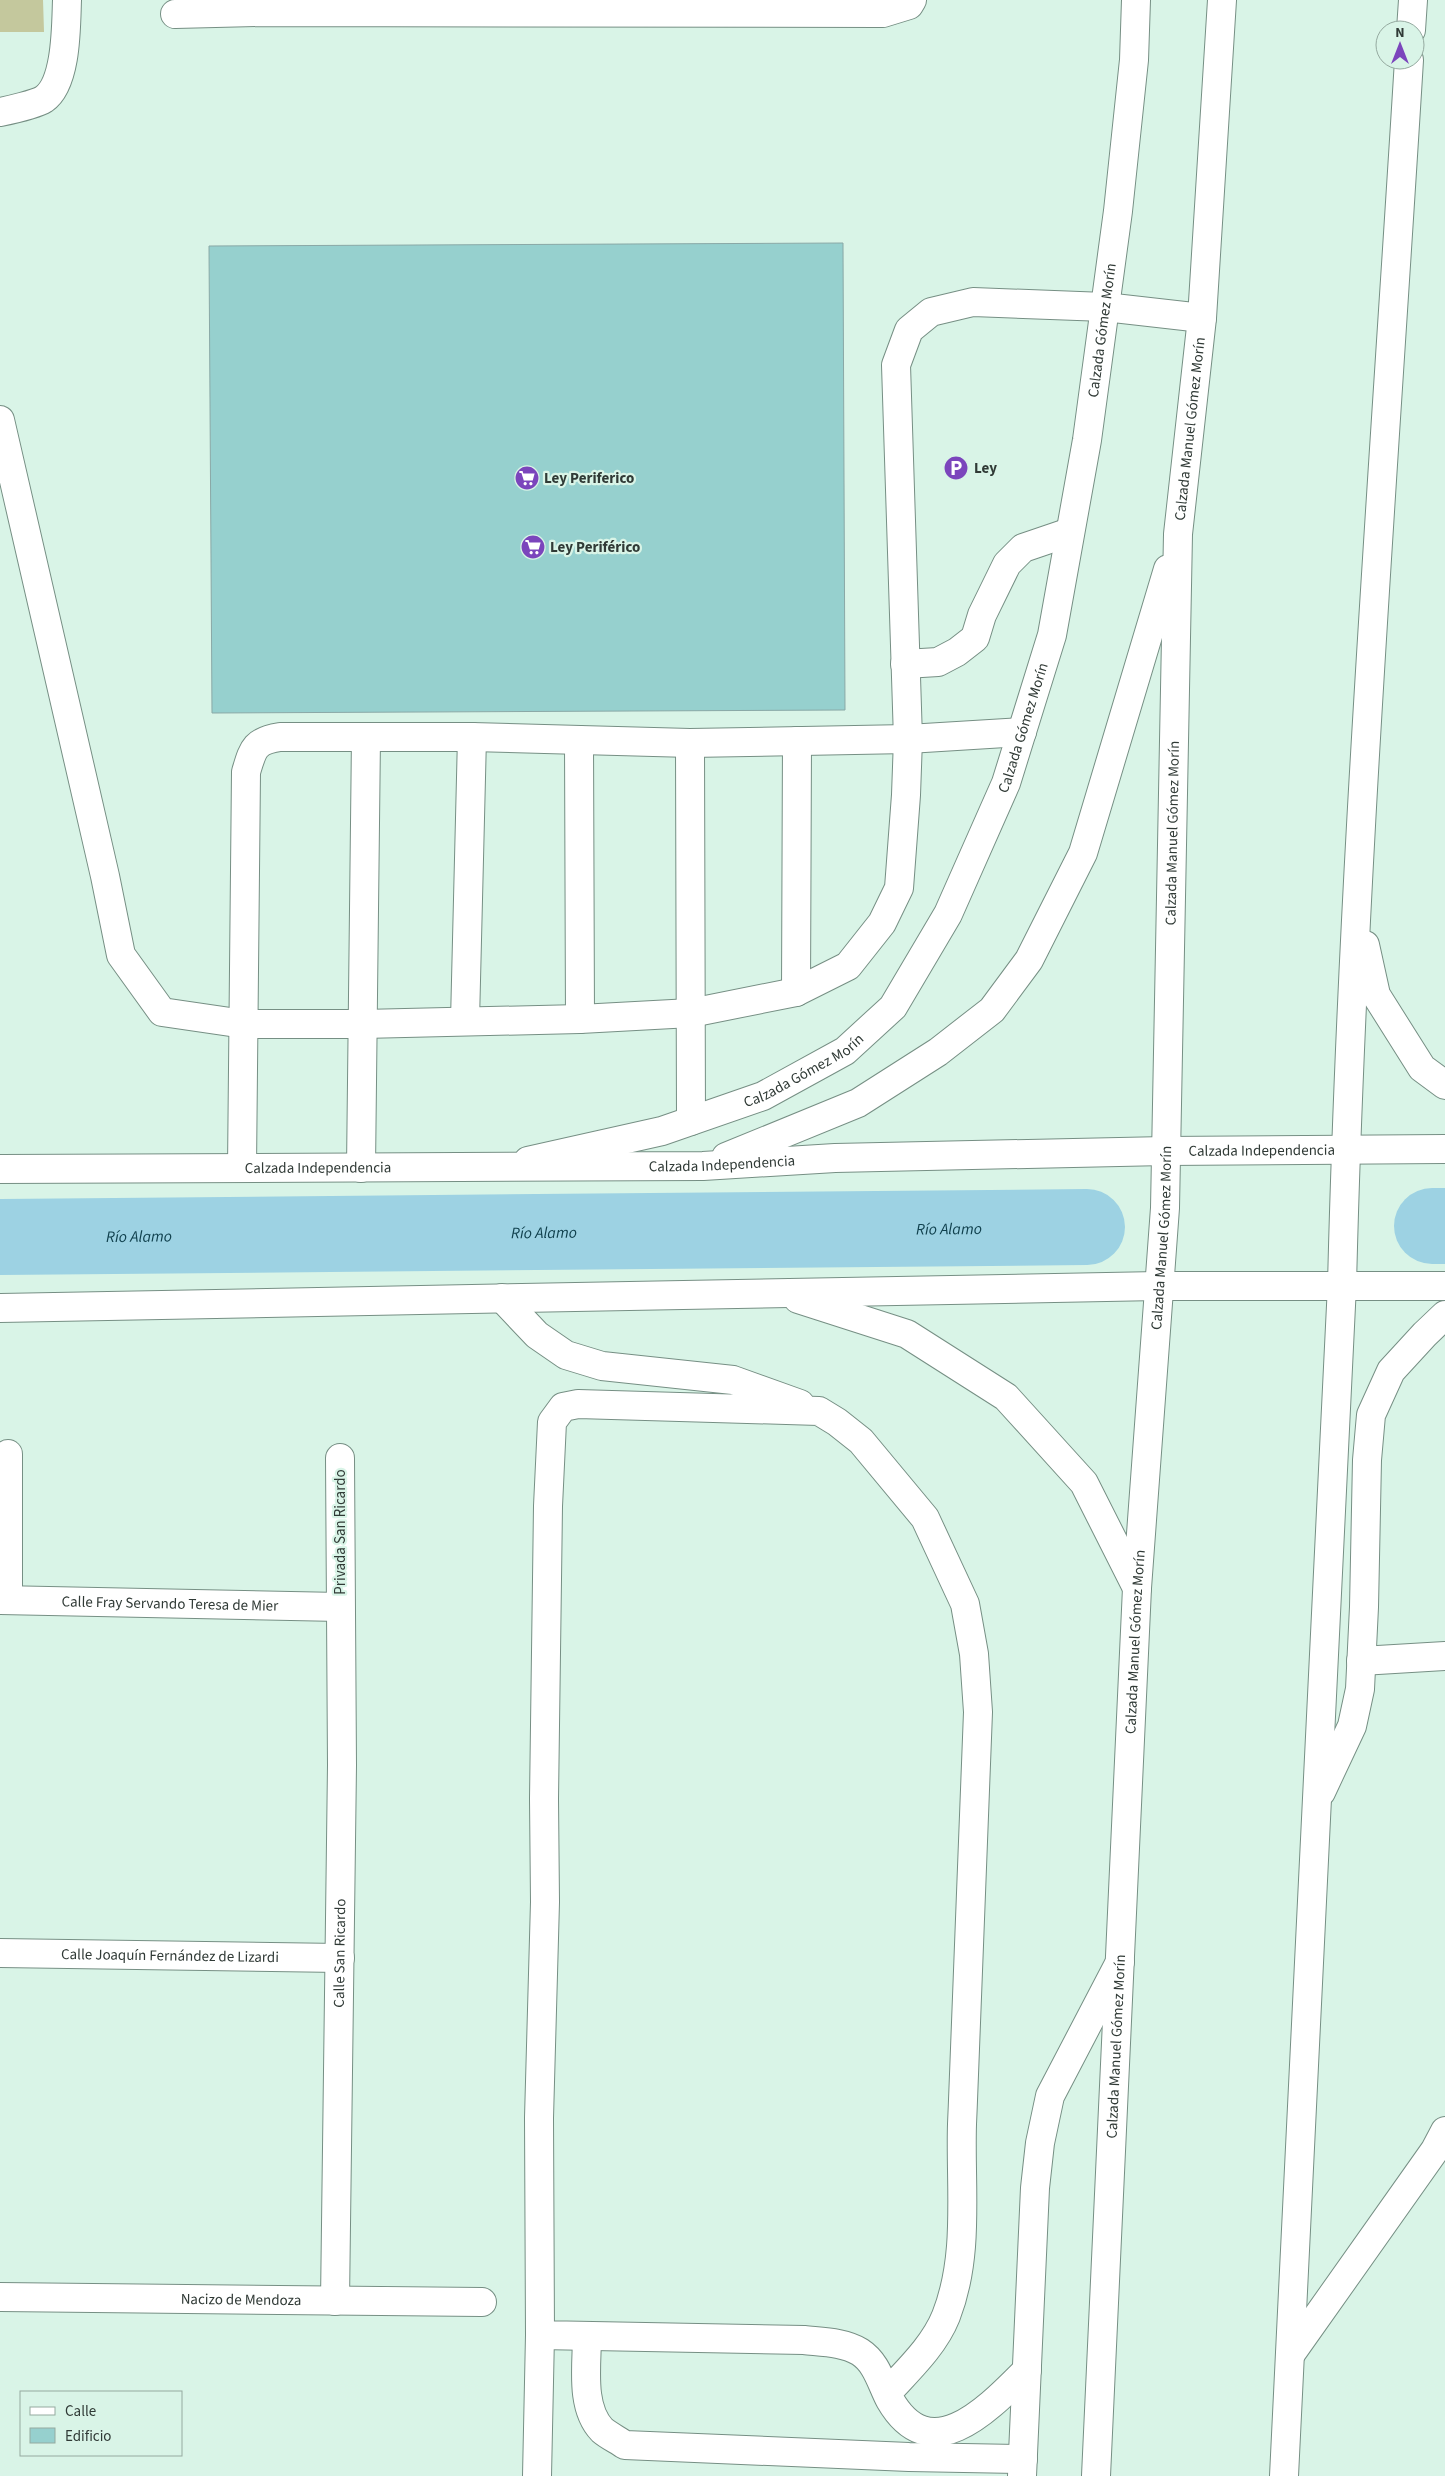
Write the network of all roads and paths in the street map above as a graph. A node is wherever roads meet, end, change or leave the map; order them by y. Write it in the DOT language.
graph roads {
  1 [pos="67,0"];
  2 [pos="912,0"];
  3 [pos="1136,0"];
  4 [pos="1222,0"];
  5 [pos="1413,0"];
  6 [pos="261,6"];
  7 [pos="175,14"];
  8 [pos="1412,20"];
  9 [pos="1408,70"];
  10 [pos="0,112"];
  11 [pos="1105,307"];
  12 [pos="1202,318"];
  13 [pos="0,420"];
  14 [pos="1070,532"];
  15 [pos="1178,534"];
  16 [pos="905,664"];
  17 [pos="1022,732"];
  18 [pos="366,737"];
  19 [pos="472,737"];
  20 [pos="908,738"];
  21 [pos="579,740"];
  22 [pos="797,741"];
  23 [pos="690,743"];
  24 [pos="1357,911"];
  25 [pos="796,992"];
  26 [pos="691,1013"];
  27 [pos="580,1018"];
  28 [pos="465,1021"];
  29 [pos="244,1024"];
  30 [pos="363,1024"];
  31 [pos="1445,1085"];
  32 [pos="691,1121"];
  33 [pos="1345,1149"];
  34 [pos="1445,1149"];
  35 [pos="1165,1151"];
  36 [pos="703,1166"];
  37 [pos="503,1167"];
  38 [pos="0,1168"];
  39 [pos="242,1168"];
  40 [pos="361,1168"];
  41 [pos="1342,1285"];
  42 [pos="1158,1286"];
  43 [pos="1445,1286"];
  44 [pos="777,1292"];
  45 [pos="502,1298"];
  46 [pos="0,1308"];
  47 [pos="1445,1315"];
  48 [pos="819,1411"];
  49 [pos="8,1454"];
  50 [pos="340,1458"];
  51 [pos="1137,1588"];
  52 [pos="4,1600"];
  53 [pos="340,1606"];
  54 [pos="1445,1656"];
  55 [pos="1361,1661"];
  56 [pos="1316,1802"];
  57 [pos="0,1953"];
  58 [pos="340,1958"];
  59 [pos="1120,1962"];
  60 [pos="1445,2131"];
  61 [pos="0,2296"];
  62 [pos="335,2301"];
  63 [pos="482,2302"];
  64 [pos="540,2334"];
  65 [pos="587,2336"];
  66 [pos="1290,2355"];
  67 [pos="1027,2370"];
  68 [pos="887,2393"];
  69 [pos="1023,2468"];
  70 [pos="537,2476"];
  71 [pos="1096,2476"];
  72 [pos="1284,2476"];
  1 -- 10 [label="main road"];
  2 -- 6 [label="main road"];
  3 -- 11 [label="main road, Calzada Gómez Morín"];
  4 -- 12 [label="main road, Calzada Manuel Gómez Morín"];
  5 -- 8 [label="main road"];
  6 -- 7 [label="main road"];
  9 -- 24 [label="main road"];
  11 -- 12 [label="main road"];
  11 -- 14 [label="main road, Calzada Gómez Morín"];
  11 -- 16 [label="main road"];
  12 -- 15 [label="main road, Calzada Manuel Gómez Morín"];
  13 -- 29 [label="main road"];
  14 -- 16 [label="main road"];
  14 -- 17 [label="main road, Calzada Gómez Morín"];
  15 -- 35 [label="main road, Calzada Manuel Gómez Morín"];
  15 -- 36 [label="main road"];
  16 -- 20 [label="main road"];
  17 -- 20 [label="main road"];
  17 -- 32 [label="main road, Calzada Gómez Morín"];
  18 -- 19 [label="main road"];
  18 -- 29 [label="main road"];
  18 -- 30 [label="main road"];
  19 -- 21 [label="main road"];
  19 -- 28 [label="main road"];
  20 -- 22 [label="main road"];
  20 -- 25 [label="main road"];
  21 -- 23 [label="main road"];
  21 -- 27 [label="main road"];
  22 -- 23 [label="main road"];
  22 -- 25 [label="main road"];
  23 -- 26 [label="main road"];
  24 -- 31 [label="main road"];
  24 -- 33 [label="main road"];
  25 -- 26 [label="main road"];
  26 -- 27 [label="main road"];
  26 -- 32 [label="main road"];
  27 -- 28 [label="main road"];
  28 -- 30 [label="main road"];
  29 -- 30 [label="main road"];
  29 -- 39 [label="main road"];
  30 -- 40 [label="main road"];
  32 -- 37 [label="main road, Calzada Gómez Morín"];
  33 -- 34 [label="main road, Calzada Independencia"];
  33 -- 35 [label="main road, Calzada Independencia"];
  33 -- 41 [label="main road"];
  35 -- 36 [label="main road, Calzada Independencia"];
  35 -- 42 [label="main road, Calzada Manuel Gómez Morín"];
  36 -- 37 [label="main road, Calzada Independencia"];
  37 -- 40 [label="main road, Calzada Independencia"];
  38 -- 39 [label="main road, Calzada Independencia"];
  39 -- 40 [label="main road, Calzada Independencia"];
  41 -- 42 [label="main road"];
  41 -- 43 [label="main road"];
  41 -- 56 [label="main road"];
  42 -- 44 [label="main road"];
  42 -- 51 [label="main road, Calzada Manuel Gómez Morín"];
  44 -- 45 [label="main road"];
  44 -- 51 [label="main road"];
  45 -- 46 [label="main road"];
  45 -- 48 [label="main road"];
  47 -- 55 [label="main road"];
  48 -- 64 [label="main road"];
  48 -- 68 [label="main road"];
  49 -- 52 [label="main road"];
  50 -- 53 [label="main road, Privada San Ricardo"];
  51 -- 59 [label="main road, Calzada Manuel Gómez Morín"];
  52 -- 53 [label="main road, Calle Fray Servando Teresa de Mier"];
  53 -- 58 [label="main road, Calle San Ricardo"];
  54 -- 55 [label="main road"];
  55 -- 56 [label="main road"];
  56 -- 66 [label="main road"];
  57 -- 58 [label="main road, Calle Joaquín Fernández de Lizardi"];
  58 -- 62 [label="main road, Calle San Ricardo"];
  59 -- 67 [label="main road"];
  59 -- 71 [label="main road, Calzada Manuel Gómez Morín"];
  60 -- 66 [label="main road"];
  61 -- 62 [label="main road, Nacizo de Mendoza"];
  62 -- 63 [label="main road, Nacizo de Mendoza"];
  64 -- 65 [label="main road"];
  64 -- 70 [label="main road"];
  65 -- 68 [label="main road"];
  65 -- 69 [label="main road"];
  66 -- 72 [label="main road"];
  67 -- 68 [label="main road"];
  67 -- 69 [label="main road"];
}
